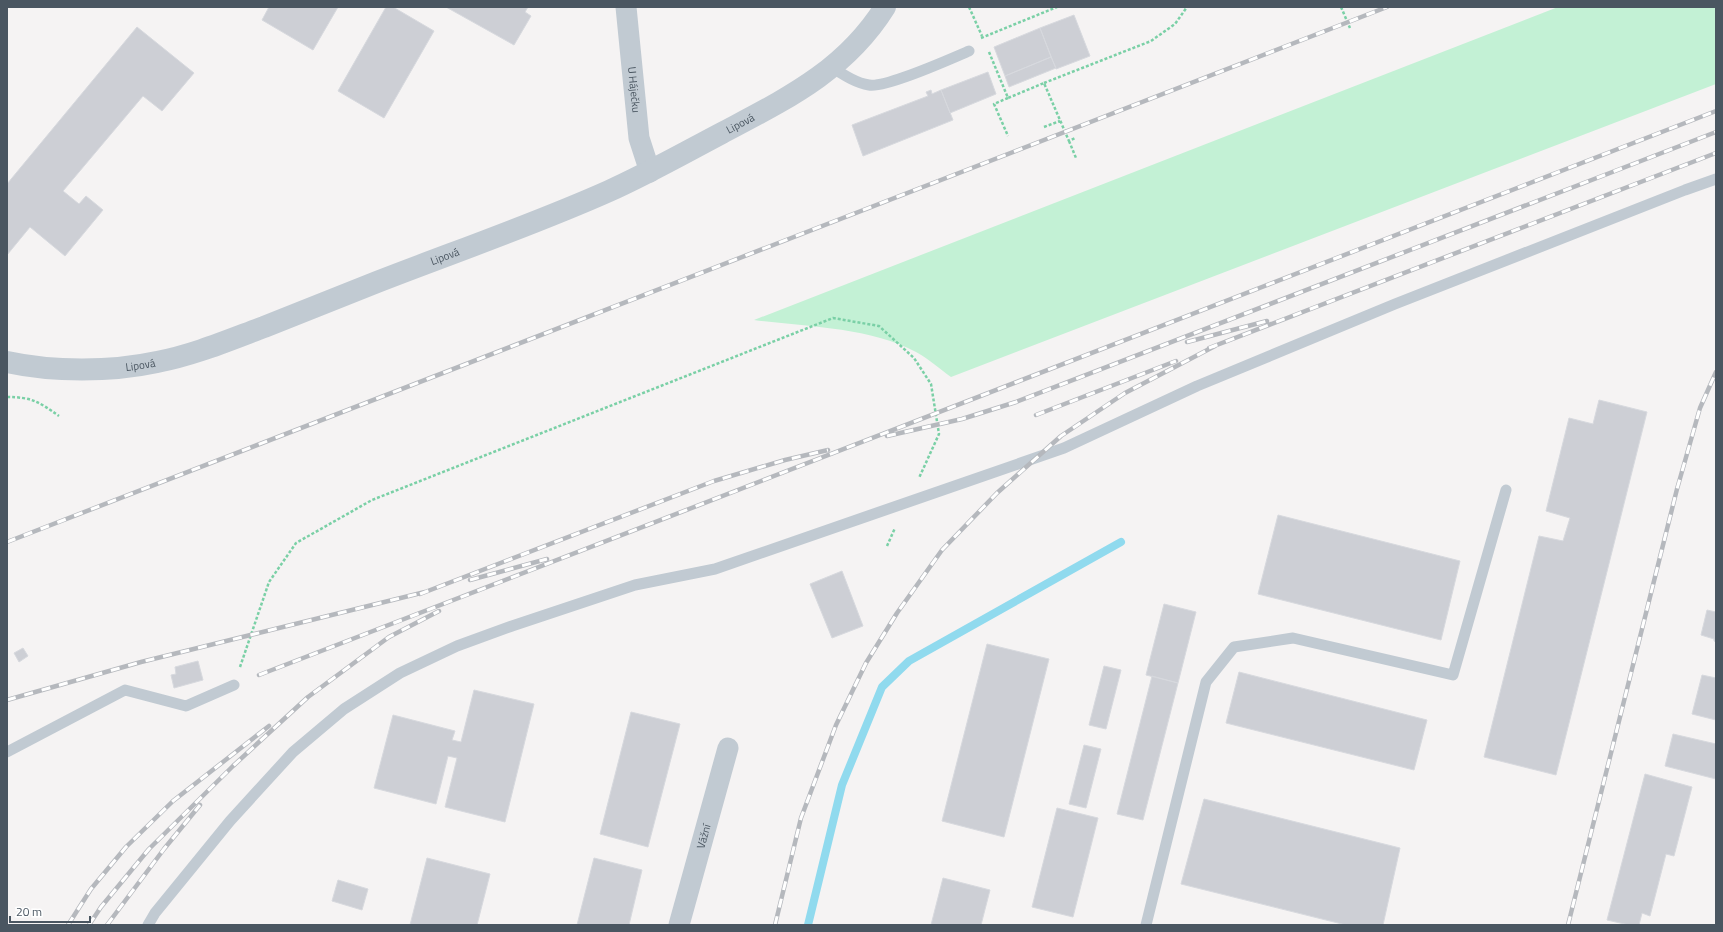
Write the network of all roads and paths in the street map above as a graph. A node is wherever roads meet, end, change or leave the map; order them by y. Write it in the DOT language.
graph roads {
  1 [pos="626,7"];
  2 [pos="885,7"];
  3 [pos="969,7"];
  4 [pos="1057,7"];
  5 [pos="1187,7"];
  6 [pos="1341,7"];
  7 [pos="1350,28"];
  8 [pos="982,37"];
  9 [pos="984,42"];
  10 [pos="987,47"];
  11 [pos="969,51"];
  12 [pos="833,68"];
  13 [pos="1044,83"];
  14 [pos="1008,98"];
  15 [pos="1060,121"];
  16 [pos="1044,127"];
  17 [pos="1008,136"];
  18 [pos="1075,138"];
  19 [pos="1069,141"];
  20 [pos="1076,158"];
  21 [pos="650,172"];
  22 [pos="1716,180"];
  23 [pos="7,362"];
  24 [pos="7,397"];
  25 [pos="59,416"];
  26 [pos="1506,490"];
  27 [pos="907,503"];
  28 [pos="887,546"];
  29 [pos="234,685"];
  30 [pos="728,748"];
  31 [pos="7,752"];
  32 [pos="148,925"];
  33 [pos="679,925"];
  34 [pos="1146,925"];
  1 -- 21 [label="street, U Háječku"];
  2 -- 12 [label="street, Lipová"];
  3 -- 8 [label="path"];
  4 -- 8 [label="path"];
  5 -- 13 [label="path"];
  6 -- 7 [label="path"];
  8 -- 9 [label="path"];
  8 -- 11 [label="path"];
  10 -- 14 [label="path"];
  11 -- 12 [label="lane"];
  12 -- 21 [label="street, Lipová"];
  13 -- 14 [label="path"];
  13 -- 15 [label="path"];
  14 -- 17 [label="path"];
  15 -- 16 [label="path"];
  15 -- 19 [label="path"];
  18 -- 19 [label="path"];
  19 -- 20 [label="path"];
  21 -- 23 [label="street, Lipová"];
  22 -- 27 [label="lane"];
  24 -- 25 [label="path"];
  26 -- 34 [label="lane"];
  27 -- 28 [label="path"];
  27 -- 29 [label="path"];
  27 -- 32 [label="lane"];
  29 -- 31 [label="lane"];
  30 -- 33 [label="street, Vážní"];
}
